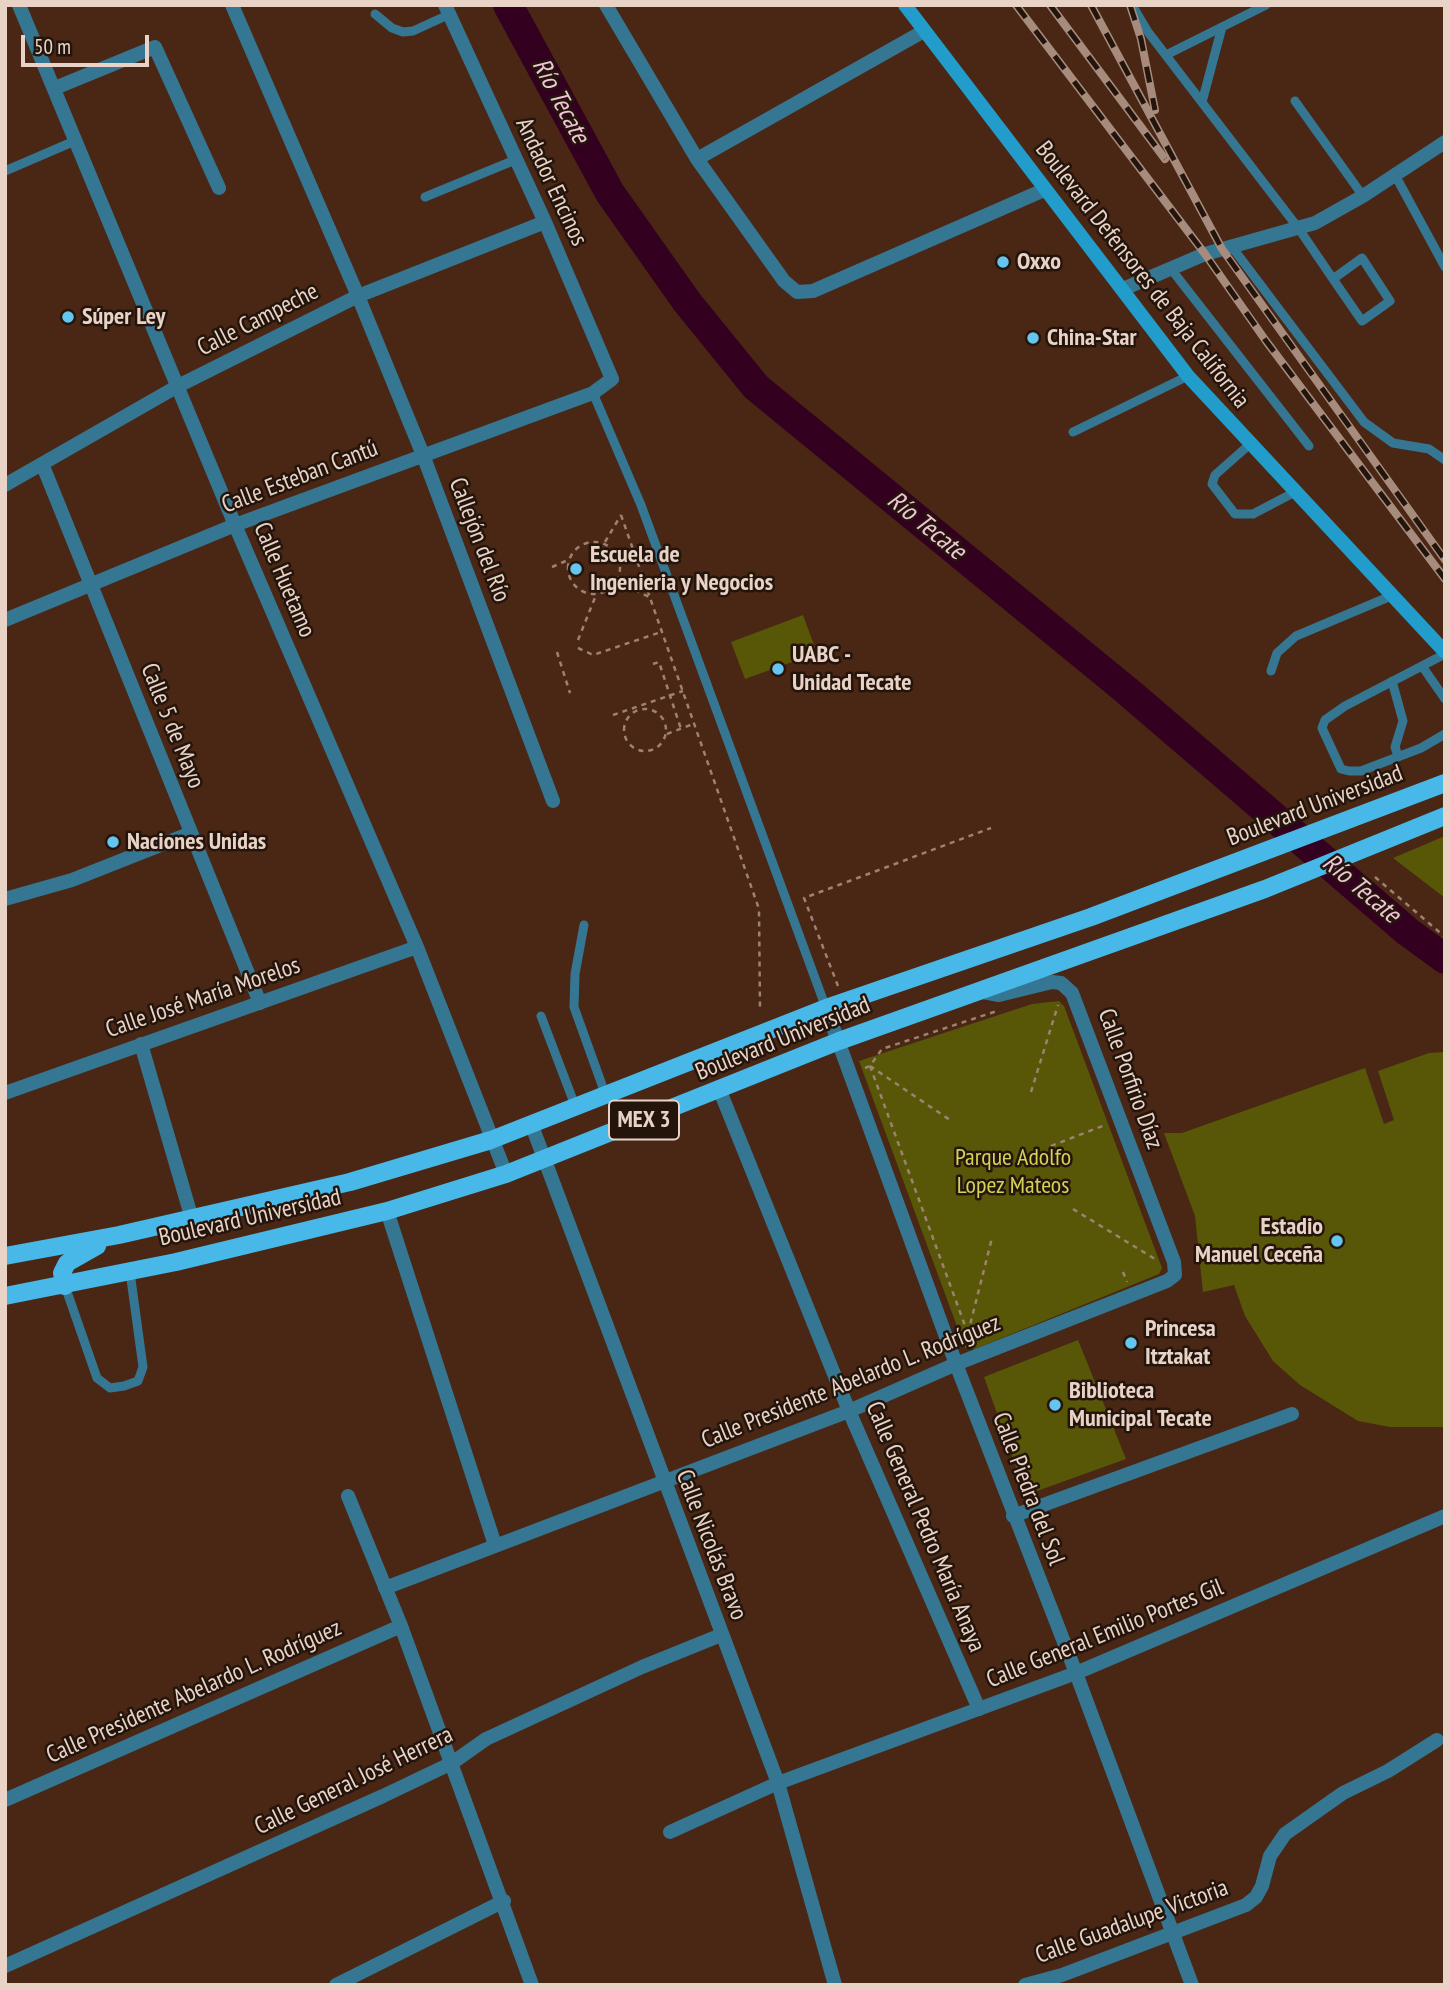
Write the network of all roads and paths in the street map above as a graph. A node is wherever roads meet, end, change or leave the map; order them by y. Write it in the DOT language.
graph roads {
  1 [pos="19,5"];
  2 [pos="232,5"];
  3 [pos="606,5"];
  4 [pos="905,5"];
  5 [pos="1132,5"];
  6 [pos="1266,5"];
  7 [pos="447,10"];
  8 [pos="375,14"];
  9 [pos="1222,27"];
  10 [pos="924,31"];
  11 [pos="1166,55"];
  12 [pos="55,89"];
  13 [pos="1295,101"];
  14 [pos="1202,102"];
  15 [pos="77,140"];
  16 [pos="1445,142"];
  17 [pos="696,159"];
  18 [pos="516,160"];
  19 [pos="5,171"];
  20 [pos="1395,175"];
  21 [pos="219,188"];
  22 [pos="1044,190"];
  23 [pos="1363,196"];
  24 [pos="425,197"];
  25 [pos="545,222"];
  26 [pos="1299,229"];
  27 [pos="1232,247"];
  28 [pos="1445,267"];
  29 [pos="1171,269"];
  30 [pos="1333,279"];
  31 [pos="1122,289"];
  32 [pos="358,296"];
  33 [pos="1188,376"];
  34 [pos="612,380"];
  35 [pos="178,386"];
  36 [pos="593,393"];
  37 [pos="1073,432"];
  38 [pos="1250,444"];
  39 [pos="1309,446"];
  40 [pos="422,454"];
  41 [pos="1445,460"];
  42 [pos="43,466"];
  43 [pos="5,485"];
  44 [pos="1294,492"];
  45 [pos="235,525"];
  46 [pos="604,543"];
  47 [pos="569,560"];
  48 [pos="552,566"];
  49 [pos="617,581"];
  50 [pos="90,586"];
  51 [pos="596,594"];
  52 [pos="1391,596"];
  53 [pos="650,597"];
  54 [pos="5,620"];
  55 [pos="662,631"];
  56 [pos="578,640"];
  57 [pos="579,648"];
  58 [pos="557,652"];
  59 [pos="1445,653"];
  60 [pos="653,664"];
  61 [pos="1422,666"];
  62 [pos="1271,671"];
  63 [pos="1392,681"];
  64 [pos="683,691"];
  65 [pos="570,693"];
  66 [pos="670,695"];
  67 [pos="1445,699"];
  68 [pos="639,708"];
  69 [pos="612,715"];
  70 [pos="695,724"];
  71 [pos="681,729"];
  72 [pos="667,734"];
  73 [pos="1445,734"];
  74 [pos="1398,756"];
  75 [pos="1445,783"];
  76 [pos="553,801"];
  77 [pos="1445,816"];
  78 [pos="991,828"];
  79 [pos="191,833"];
  80 [pos="1375,877"];
  81 [pos="5,899"];
  82 [pos="584,925"];
  83 [pos="1445,937"];
  84 [pos="417,947"];
  85 [pos="838,986"];
  86 [pos="978,991"];
  87 [pos="1048,998"];
  88 [pos="260,1003"];
  89 [pos="826,1008"];
  90 [pos="760,1010"];
  91 [pos="999,1010"];
  92 [pos="541,1016"];
  93 [pos="839,1041"];
  94 [pos="141,1044"];
  95 [pos="870,1066"];
  96 [pos="851,1073"];
  97 [pos="720,1091"];
  98 [pos="1031,1092"];
  99 [pos="5,1093"];
  100 [pos="606,1096"];
  101 [pos="576,1108"];
  102 [pos="950,1120"];
  103 [pos="1105,1125"];
  104 [pos="532,1126"];
  105 [pos="491,1140"];
  106 [pos="1051,1146"];
  107 [pos="545,1159"];
  108 [pos="506,1174"];
  109 [pos="1073,1209"];
  110 [pos="387,1211"];
  111 [pos="192,1219"];
  112 [pos="119,1235"];
  113 [pos="992,1238"];
  114 [pos="5,1256"];
  115 [pos="1156,1259"];
  116 [pos="130,1272"];
  117 [pos="1175,1275"];
  118 [pos="65,1286"];
  119 [pos="5,1296"];
  120 [pos="968,1333"];
  121 [pos="976,1355"];
  122 [pos="956,1364"];
  123 [pos="849,1411"];
  124 [pos="1292,1414"];
  125 [pos="663,1481"];
  126 [pos="348,1496"];
  127 [pos="1013,1516"];
  128 [pos="1445,1516"];
  129 [pos="495,1545"];
  130 [pos="385,1588"];
  131 [pos="401,1626"];
  132 [pos="721,1635"];
  133 [pos="1076,1673"];
  134 [pos="979,1709"];
  135 [pos="1437,1740"];
  136 [pos="452,1763"];
  137 [pos="778,1783"];
  138 [pos="5,1800"];
  139 [pos="670,1832"];
  140 [pos="504,1901"];
  141 [pos="1172,1934"];
  142 [pos="5,1966"];
  143 [pos="336,1985"];
  144 [pos="532,1985"];
  145 [pos="835,1985"];
  146 [pos="1025,1985"];
  147 [pos="1192,1985"];
  1 -- 12 [label="street, Calle Huetamo"];
  2 -- 32 [label="street, Callejón del Río"];
  3 -- 17 [label="street"];
  4 -- 10 [label="main road, Boulevard Defensores de Baja California"];
  5 -- 11 [label="lane"];
  6 -- 9 [label="lane"];
  7 -- 8 [label="lane"];
  7 -- 18 [label="street, Andador Encinos"];
  9 -- 11 [label="lane"];
  9 -- 14 [label="lane"];
  10 -- 17 [label="street"];
  10 -- 22 [label="main road, Boulevard Defensores de Baja California"];
  11 -- 14 [label="lane"];
  12 -- 15 [label="street, Calle Huetamo"];
  12 -- 21 [label="street"];
  13 -- 23 [label="lane"];
  14 -- 26 [label="lane"];
  15 -- 19 [label="lane"];
  15 -- 35 [label="street, Calle Huetamo"];
  16 -- 20 [label="street"];
  17 -- 22 [label="street"];
  18 -- 24 [label="lane"];
  18 -- 25 [label="street, Andador Encinos"];
  20 -- 23 [label="street"];
  20 -- 28 [label="lane"];
  22 -- 31 [label="main road, Boulevard Defensores de Baja California"];
  23 -- 26 [label="street"];
  25 -- 32 [label="street, Calle Campeche"];
  25 -- 34 [label="street, Andador Encinos"];
  26 -- 27 [label="street"];
  26 -- 30 [label="lane"];
  27 -- 29 [label="street"];
  27 -- 41 [label="lane"];
  29 -- 31 [label="street"];
  29 -- 39 [label="lane"];
  30 -- 30 [label="lane"];
  31 -- 33 [label="main road, Boulevard Defensores de Baja California"];
  32 -- 35 [label="street, Calle Campeche"];
  32 -- 40 [label="street, Callejón del Río"];
  33 -- 37 [label="lane"];
  33 -- 38 [label="main road, Boulevard Defensores de Baja California"];
  34 -- 36 [label="street, Calle Esteban Cantú"];
  35 -- 42 [label="street, Calle Campeche"];
  35 -- 45 [label="street, Calle Huetamo"];
  36 -- 40 [label="street, Calle Esteban Cantú"];
  36 -- 89 [label="lane"];
  38 -- 44 [label="main road, Boulevard Defensores de Baja California"];
  38 -- 44 [label="lane"];
  40 -- 45 [label="street, Calle Esteban Cantú"];
  40 -- 76 [label="street, Callejón del Río"];
  42 -- 43 [label="street, Calle Campeche"];
  42 -- 50 [label="street, Calle 5 de Mayo"];
  44 -- 52 [label="main road, Boulevard Defensores de Baja California"];
  45 -- 50 [label="street, Calle Esteban Cantú"];
  45 -- 84 [label="street, Calle Huetamo"];
  46 -- 47 [label="path"];
  46 -- 49 [label="path"];
  46 -- 53 [label="path"];
  47 -- 48 [label="path"];
  47 -- 51 [label="path"];
  49 -- 51 [label="path"];
  49 -- 53 [label="path"];
  50 -- 54 [label="street, Calle Esteban Cantú"];
  50 -- 79 [label="street, Calle 5 de Mayo"];
  51 -- 56 [label="path"];
  52 -- 59 [label="main road, Boulevard Defensores de Baja California"];
  52 -- 62 [label="lane"];
  53 -- 55 [label="path"];
  55 -- 57 [label="path"];
  55 -- 64 [label="path"];
  58 -- 65 [label="path"];
  59 -- 61 [label="lane"];
  60 -- 66 [label="path"];
  61 -- 63 [label="lane"];
  61 -- 67 [label="lane"];
  63 -- 74 [label="lane"];
  63 -- 74 [label="lane"];
  64 -- 66 [label="path"];
  64 -- 70 [label="path"];
  66 -- 68 [label="path"];
  66 -- 71 [label="path"];
  68 -- 69 [label="path"];
  68 -- 72 [label="path"];
  68 -- 72 [label="path"];
  70 -- 71 [label="path"];
  70 -- 90 [label="path"];
  71 -- 72 [label="path"];
  73 -- 74 [label="lane"];
  75 -- 89 [label="main road, Boulevard Universidad / MEX 3"];
  77 -- 86 [label="main road, Boulevard Universidad / MEX 3"];
  78 -- 85 [label="path"];
  79 -- 81 [label="street"];
  79 -- 88 [label="street, Calle 5 de Mayo"];
  80 -- 83 [label="path"];
  82 -- 100 [label="lane"];
  84 -- 88 [label="street, Calle José María Morelos"];
  84 -- 105 [label="street, Calle Huetamo"];
  86 -- 93 [label="main road, Boulevard Universidad / MEX 3"];
  86 -- 117 [label="street, Calle Porfirio Díaz"];
  87 -- 98 [label="path"];
  88 -- 94 [label="street, Calle José María Morelos"];
  89 -- 93 [label="street, Calle Piedra del Sol"];
  89 -- 100 [label="main road, Boulevard Universidad / MEX 3"];
  91 -- 95 [label="path"];
  92 -- 101 [label="lane"];
  93 -- 96 [label="street, Calle Piedra del Sol"];
  93 -- 97 [label="main road, Boulevard Universidad / MEX 3"];
  94 -- 99 [label="street, Calle José María Morelos"];
  94 -- 111 [label="street"];
  95 -- 96 [label="path"];
  95 -- 102 [label="path"];
  95 -- 120 [label="path"];
  96 -- 122 [label="street, Calle Piedra del Sol"];
  97 -- 107 [label="main road, Boulevard Universidad / MEX 3"];
  97 -- 123 [label="street, Calle General Pedro María Anaya"];
  100 -- 101 [label="main road, Boulevard Universidad / MEX 3"];
  101 -- 104 [label="main road, Boulevard Universidad / MEX 3"];
  103 -- 106 [label="path"];
  104 -- 105 [label="main road, Boulevard Universidad / MEX 3"];
  104 -- 107 [label="street, Calle Nicolás Bravo"];
  105 -- 108 [label="street, Calle Huetamo"];
  105 -- 111 [label="main road, Boulevard Universidad / MEX 3"];
  107 -- 108 [label="main road, Boulevard Universidad / MEX 3"];
  107 -- 125 [label="street, Calle Nicolás Bravo"];
  108 -- 110 [label="main road, Boulevard Universidad / MEX 3"];
  109 -- 115 [label="path"];
  110 -- 116 [label="main road, Boulevard Universidad / MEX 3"];
  110 -- 129 [label="street"];
  111 -- 112 [label="main road, Boulevard Universidad / MEX 3"];
  112 -- 114 [label="main road, Boulevard Universidad / MEX 3"];
  112 -- 118 [label="main road"];
  113 -- 120 [label="path"];
  116 -- 118 [label="main road, Boulevard Universidad / MEX 3"];
  116 -- 118 [label="lane"];
  117 -- 121 [label="street, Calle Presidente Abelardo L. Rodríguez"];
  118 -- 119 [label="main road, Boulevard Universidad / MEX 3"];
  120 -- 121 [label="path"];
  121 -- 122 [label="street, Calle Presidente Abelardo L. Rodríguez"];
  122 -- 123 [label="street, Calle Presidente Abelardo L. Rodríguez"];
  122 -- 127 [label="street, Calle Piedra del Sol"];
  123 -- 125 [label="street, Calle Presidente Abelardo L. Rodríguez"];
  123 -- 134 [label="street, Calle General Pedro María Anaya"];
  124 -- 127 [label="street"];
  125 -- 129 [label="street, Calle Presidente Abelardo L. Rodríguez"];
  125 -- 132 [label="street, Calle Nicolás Bravo"];
  126 -- 130 [label="street"];
  127 -- 133 [label="street, Calle Piedra del Sol"];
  128 -- 133 [label="street, Calle General Emilio Portes Gil"];
  129 -- 130 [label="street, Calle Presidente Abelardo L. Rodríguez"];
  130 -- 131 [label="street"];
  131 -- 136 [label="street"];
  131 -- 138 [label="street, Calle Presidente Abelardo L. Rodríguez"];
  132 -- 136 [label="street, Calle General José Herrera"];
  132 -- 137 [label="street, Calle Nicolás Bravo"];
  133 -- 134 [label="street, Calle General Emilio Portes Gil"];
  133 -- 141 [label="street, Calle Piedra del Sol"];
  134 -- 137 [label="street, Calle General Emilio Portes Gil"];
  135 -- 141 [label="street, Calle Guadalupe Victoria"];
  136 -- 140 [label="street"];
  136 -- 142 [label="street, Calle General José Herrera"];
  137 -- 139 [label="street, Calle General Emilio Portes Gil"];
  137 -- 145 [label="street, Calle Nicolás Bravo"];
  140 -- 143 [label="street"];
  140 -- 144 [label="street"];
  141 -- 146 [label="street, Calle Guadalupe Victoria"];
  141 -- 147 [label="street, Calle Piedra del Sol"];
}
